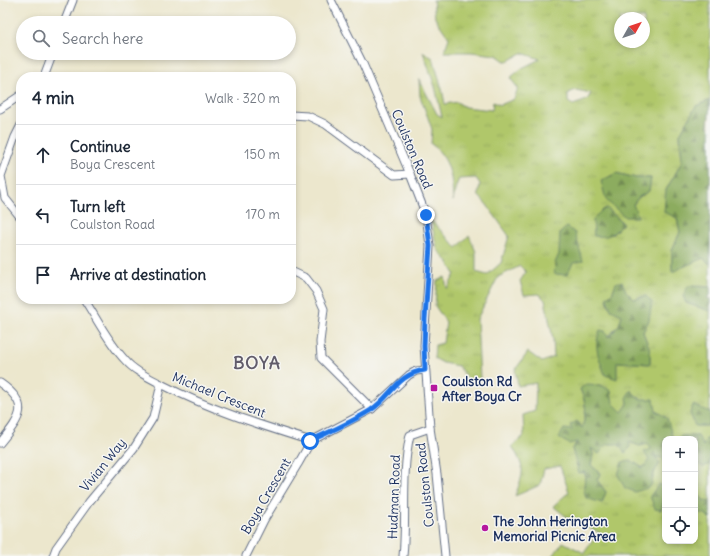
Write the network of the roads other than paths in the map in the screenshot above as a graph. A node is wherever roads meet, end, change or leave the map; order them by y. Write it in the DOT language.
graph roads {
  1 [pos="73,0"];
  2 [pos="331,0"];
  3 [pos="67,16"];
  4 [pos="50,60"];
  5 [pos="46,72"];
  6 [pos="16,98"];
  7 [pos="0,109"];
  8 [pos="296,116"];
  9 [pos="16,135"];
  10 [pos="410,174"];
  11 [pos="16,212"];
  12 [pos="296,273"];
  13 [pos="87,304"];
  14 [pos="425,370"];
  15 [pos="0,383"];
  16 [pos="161,384"];
  17 [pos="372,409"];
  18 [pos="430,428"];
  19 [pos="310,441"];
  20 [pos="0,443"];
  21 [pos="53,556"];
  22 [pos="246,556"];
  23 [pos="403,556"];
  24 [pos="445,556"];
  1 -- 3 [label="street"];
  2 -- 10 [label="street, Coulston Road"];
  4 -- 5 [label="street"];
  6 -- 7 [label="street"];
  8 -- 10 [label="street"];
  9 -- 11 [label="street"];
  10 -- 14 [label="street, Coulston Road"];
  12 -- 17 [label="street"];
  13 -- 16 [label="street, Michael Crescent"];
  14 -- 17 [label="street"];
  14 -- 18 [label="street, Coulston Road"];
  15 -- 20 [label="street"];
  16 -- 19 [label="street, Michael Crescent"];
  16 -- 21 [label="street, Vivian Way"];
  17 -- 19 [label="street"];
  18 -- 23 [label="street, Hudman Road"];
  18 -- 24 [label="street, Coulston Road"];
  19 -- 22 [label="street, Boya Crescent"];
}
